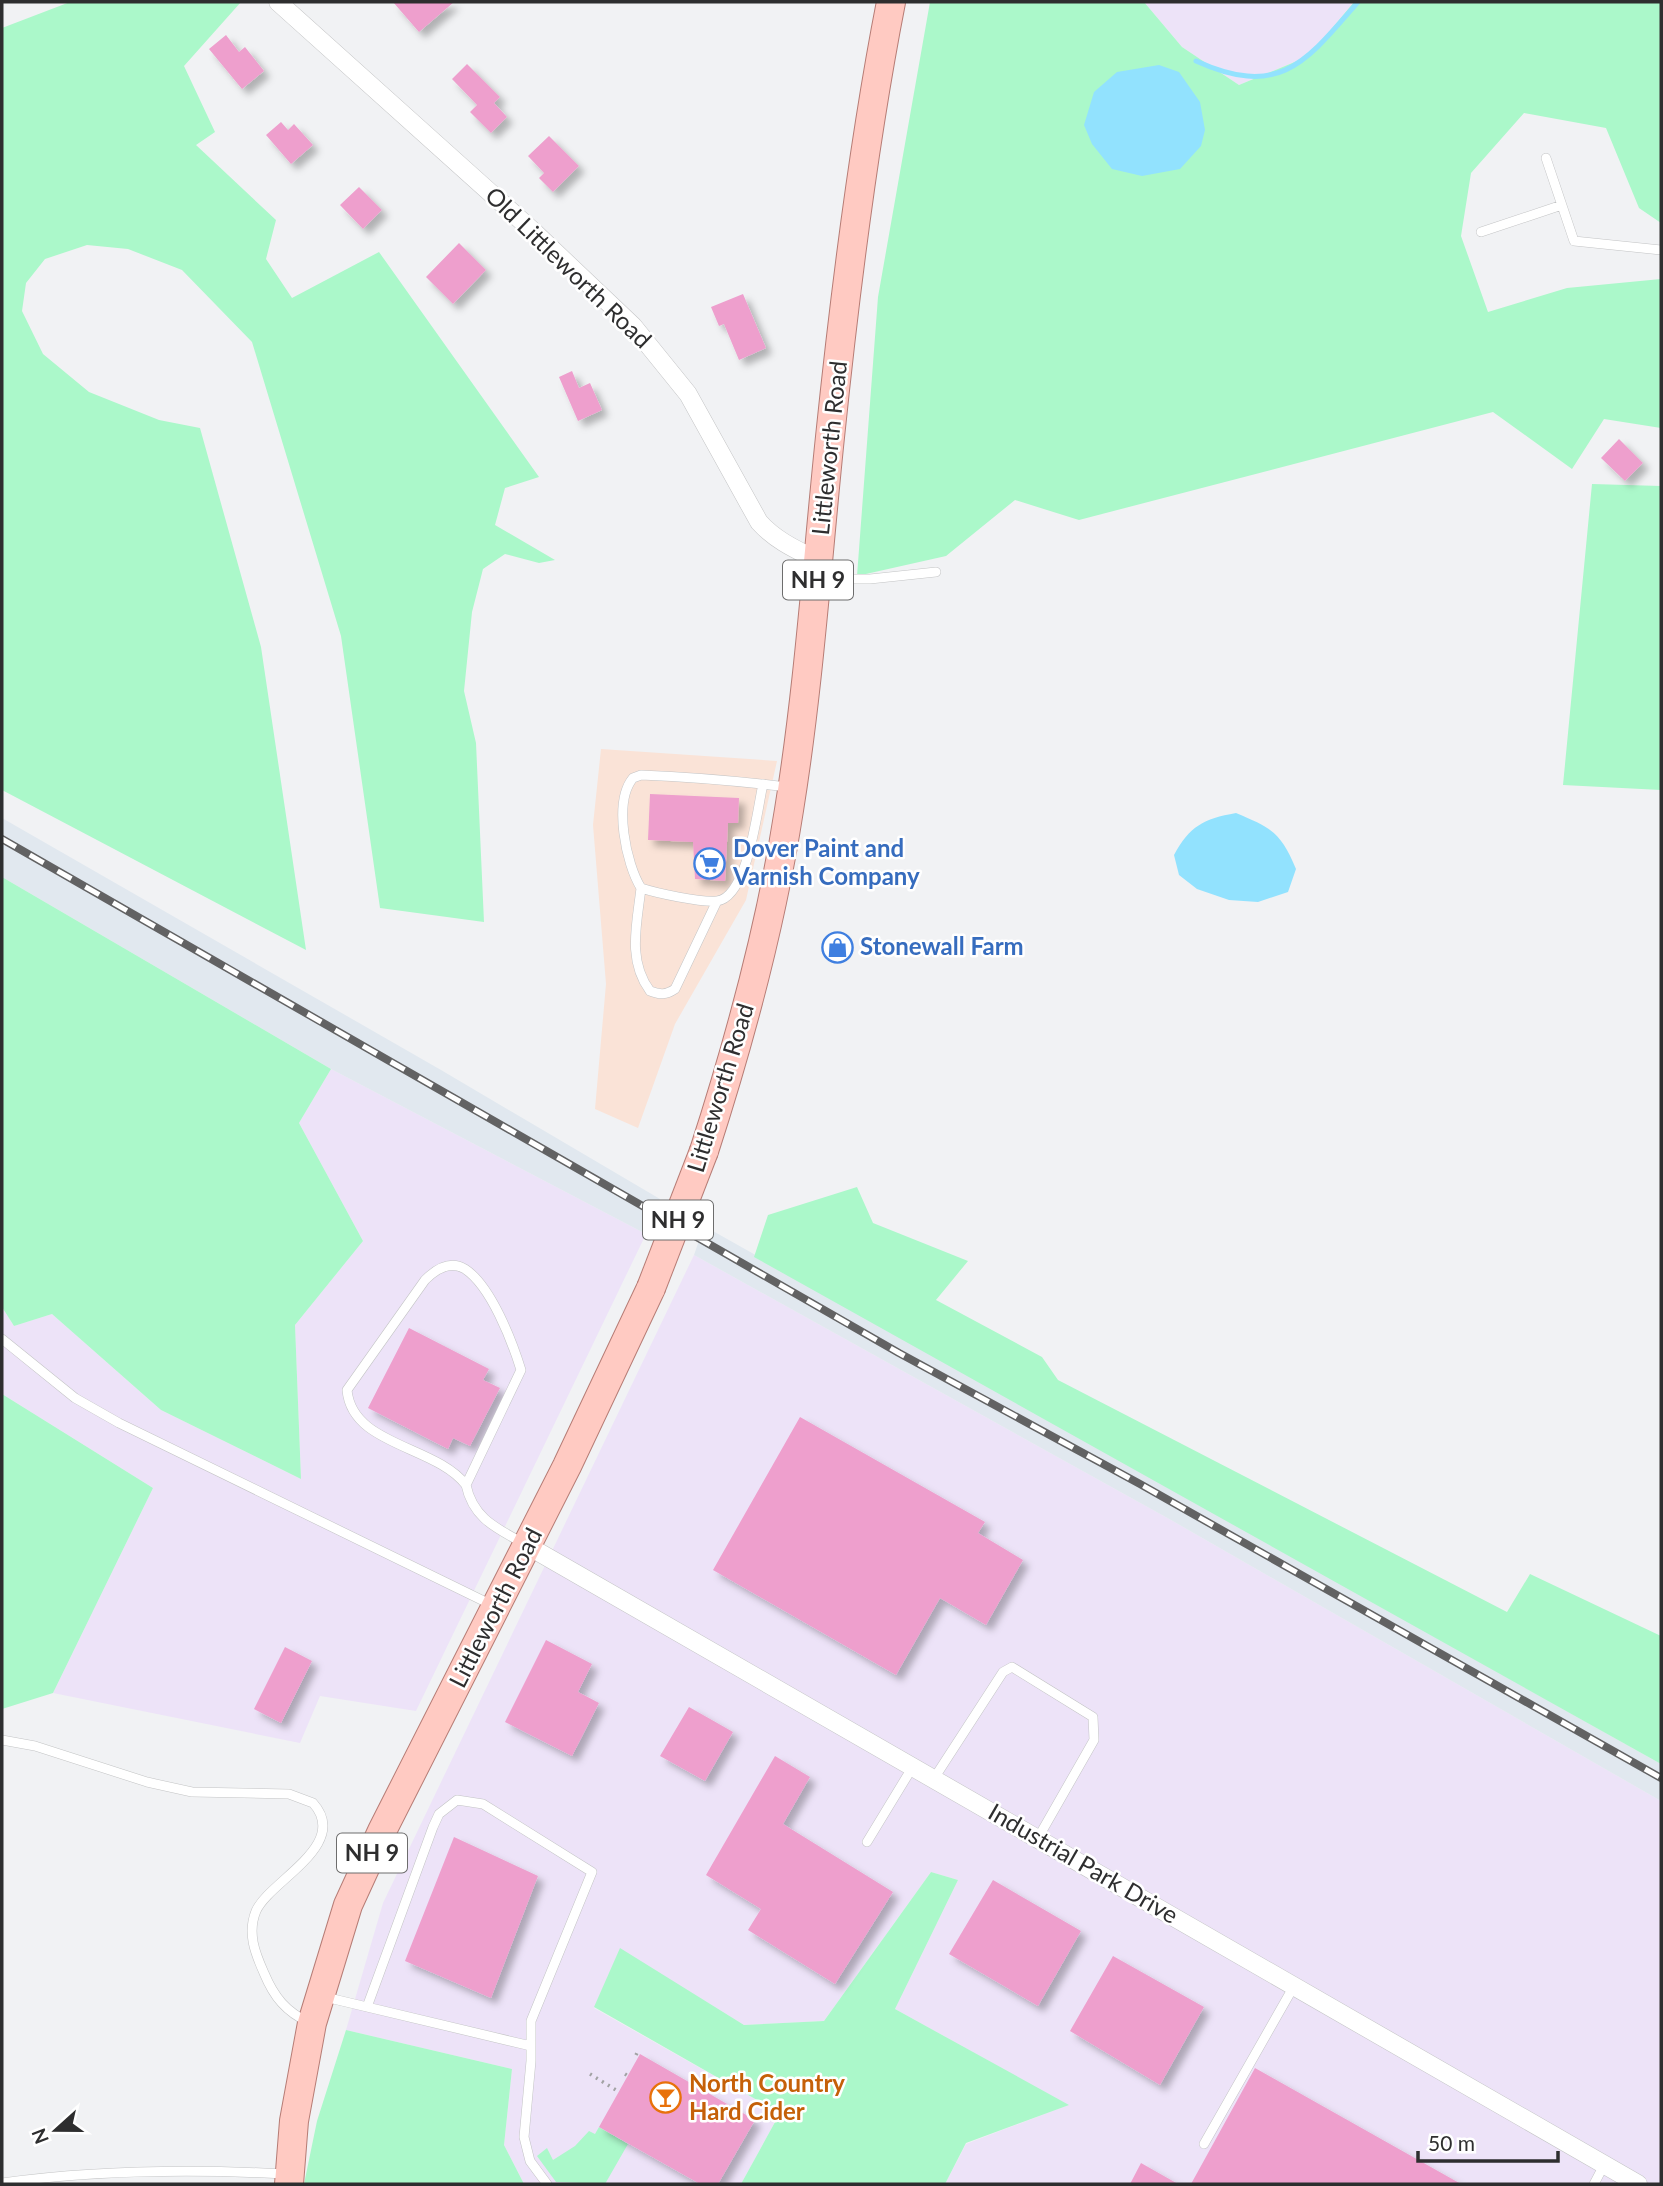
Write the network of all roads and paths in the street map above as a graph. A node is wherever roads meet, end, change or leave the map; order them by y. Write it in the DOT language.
graph roads {
  1 [pos="278,2"];
  2 [pos="891,2"];
  3 [pos="1546,158"];
  4 [pos="1562,205"];
  5 [pos="1481,232"];
  6 [pos="1661,250"];
  7 [pos="819,570"];
  8 [pos="936,572"];
  9 [pos="763,784"];
  10 [pos="792,788"];
  11 [pos="640,888"];
  12 [pos="717,901"];
  13 [pos="2,1339"];
  14 [pos="466,1485"];
  15 [pos="528,1546"];
  16 [pos="497,1607"];
  17 [pos="2,1741"];
  18 [pos="912,1768"];
  19 [pos="933,1780"];
  20 [pos="1038,1838"];
  21 [pos="867,1842"];
  22 [pos="1294,1986"];
  23 [pos="319,1995"];
  24 [pos="367,2007"];
  25 [pos="312,2023"];
  26 [pos="531,2046"];
  27 [pos="590,2074"];
  28 [pos="616,2090"];
  29 [pos="1204,2144"];
  30 [pos="1604,2165"];
  31 [pos="290,2179"];
  32 [pos="2,2183"];
  33 [pos="547,2184"];
  34 [pos="1594,2184"];
  35 [pos="1638,2184"];
  1 -- 7 [label="street, Old Littleworth Road"];
  2 -- 7 [label="main road, Littleworth Road / NH 9"];
  3 -- 4 [label="lane"];
  4 -- 5 [label="lane"];
  4 -- 6 [label="lane"];
  7 -- 8 [label="lane"];
  7 -- 10 [label="main road, Littleworth Road / NH 9"];
  9 -- 10 [label="lane"];
  9 -- 11 [label="lane"];
  9 -- 12 [label="lane"];
  10 -- 15 [label="main road, Littleworth Road / NH 9, bridge"];
  11 -- 12 [label="lane"];
  11 -- 12 [label="lane"];
  13 -- 16 [label="lane"];
  14 -- 14 [label="lane"];
  14 -- 15 [label="lane"];
  15 -- 16 [label="main road, Littleworth Road / NH 9"];
  15 -- 18 [label="street, Industrial Park Drive"];
  16 -- 23 [label="main road, Littleworth Road / NH 9"];
  17 -- 25 [label="lane"];
  18 -- 19 [label="street, Industrial Park Drive"];
  18 -- 21 [label="lane"];
  19 -- 20 [label="street, Industrial Park Drive"];
  19 -- 20 [label="lane"];
  20 -- 22 [label="street, Industrial Park Drive"];
  22 -- 29 [label="lane"];
  22 -- 30 [label="street, Industrial Park Drive"];
  23 -- 24 [label="lane"];
  23 -- 25 [label="main road, Littleworth Road / NH 9"];
  24 -- 26 [label="lane"];
  24 -- 26 [label="lane"];
  25 -- 31 [label="main road, Littleworth Road / NH 9"];
  26 -- 33 [label="lane"];
  27 -- 28 [label="path"];
  30 -- 34 [label="lane"];
  30 -- 35 [label="street, Industrial Park Drive"];
  31 -- 32 [label="lane"];
}
